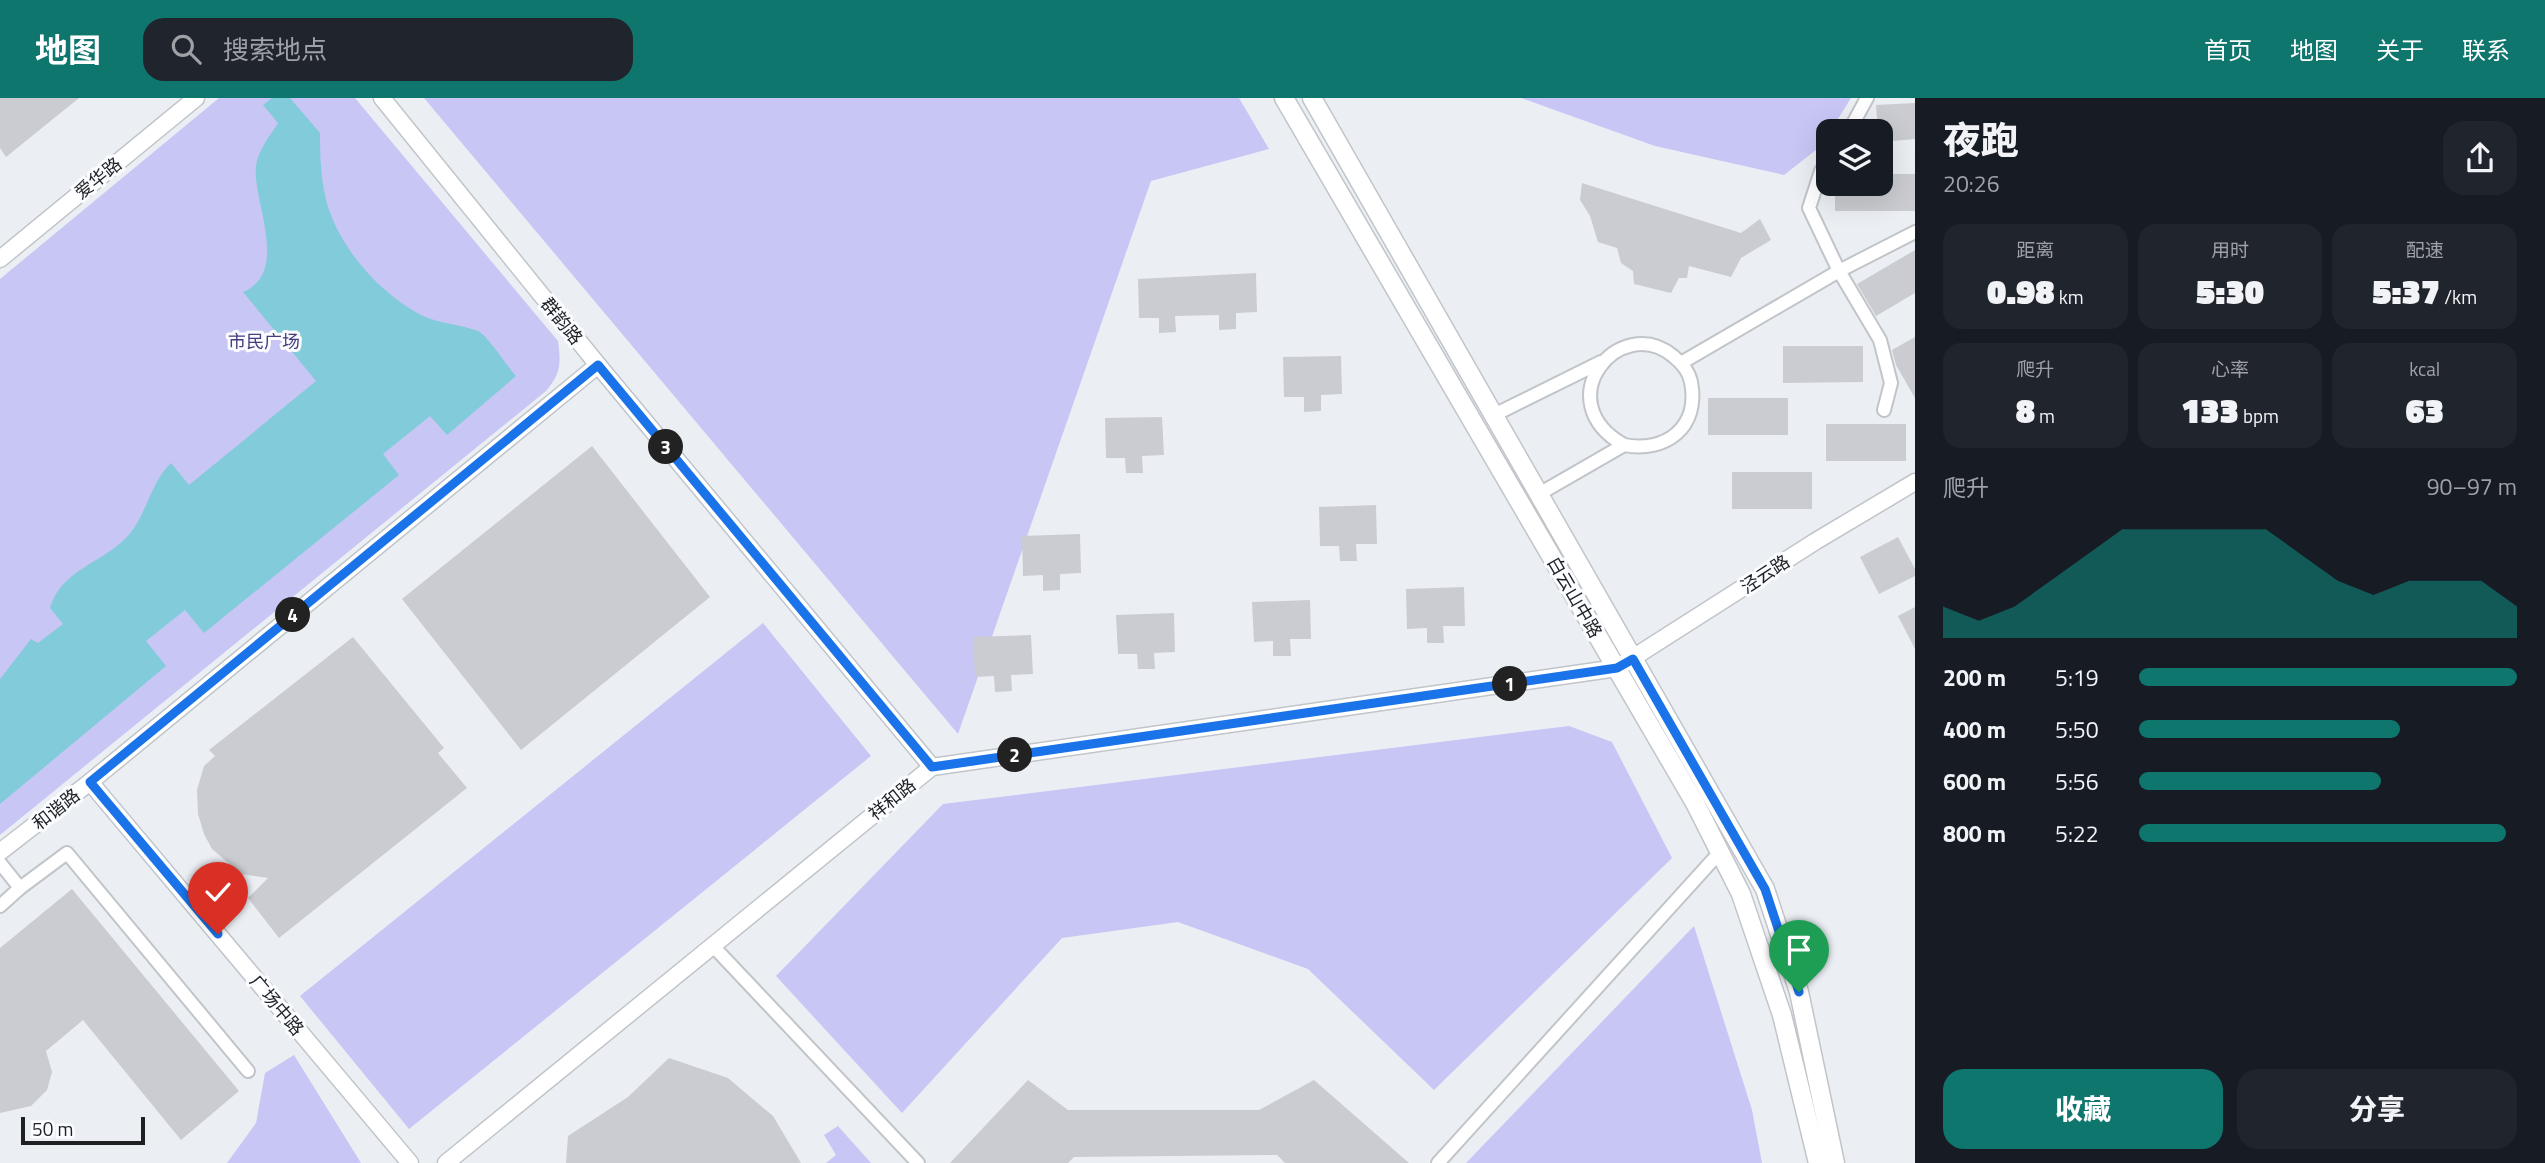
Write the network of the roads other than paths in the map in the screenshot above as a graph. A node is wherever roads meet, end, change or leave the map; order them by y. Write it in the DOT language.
graph roads {
  1 [pos="196,98"];
  2 [pos="383,98"];
  3 [pos="1284,98"];
  4 [pos="1312,98"];
  5 [pos="1867,98"];
  6 [pos="1856,119"];
  7 [pos="1816,186"];
  8 [pos="1915,232"];
  9 [pos="0,259"];
  10 [pos="1839,271"];
  11 [pos="1604,360"];
  12 [pos="1681,363"];
  13 [pos="598,365"];
  14 [pos="1884,410"];
  15 [pos="1494,415"];
  16 [pos="1623,444"];
  17 [pos="1915,482"];
  18 [pos="1539,494"];
  19 [pos="1633,659"];
  20 [pos="1617,668"];
  21 [pos="932,767"];
  22 [pos="90,782"];
  23 [pos="0,852"];
  24 [pos="1720,852"];
  25 [pos="0,863"];
  26 [pos="20,888"];
  27 [pos="0,906"];
  28 [pos="713,946"];
  29 [pos="248,1071"];
  30 [pos="410,1163"];
  31 [pos="446,1163"];
  32 [pos="918,1163"];
  33 [pos="1438,1163"];
  34 [pos="1818,1163"];
  35 [pos="1835,1163"];
  1 -- 9 [label="street, 爱华路"];
  2 -- 13 [label="street, 群韵路"];
  3 -- 20 [label="main road, 白云山中路"];
  4 -- 15 [label="main road, 白云山中路"];
  5 -- 6 [label="street"];
  7 -- 10 [label="street"];
  8 -- 10 [label="street"];
  10 -- 12 [label="street"];
  10 -- 14 [label="street"];
  11 -- 12 [label="street"];
  11 -- 15 [label="street"];
  11 -- 16 [label="street"];
  12 -- 16 [label="street"];
  13 -- 21 [label="street, 群韵路"];
  13 -- 22 [label="street, 和谐路"];
  15 -- 18 [label="main road, 白云山中路"];
  16 -- 18 [label="street"];
  17 -- 19 [label="street, 泾云路"];
  18 -- 19 [label="main road, 白云山中路"];
  19 -- 20 [label="street, 泾云路"];
  19 -- 35 [label="main road, 白云山中路"];
  20 -- 21 [label="street, 祥和路"];
  20 -- 24 [label="main road, 白云山中路"];
  21 -- 28 [label="street, 祥和路"];
  22 -- 23 [label="street, 和谐路"];
  22 -- 30 [label="street, 广场中路"];
  24 -- 33 [label="street"];
  24 -- 34 [label="main road, 白云山中路"];
  25 -- 26 [label="street"];
  26 -- 27 [label="street"];
  26 -- 29 [label="street"];
  28 -- 31 [label="street, 祥和路"];
  28 -- 32 [label="street"];
}
